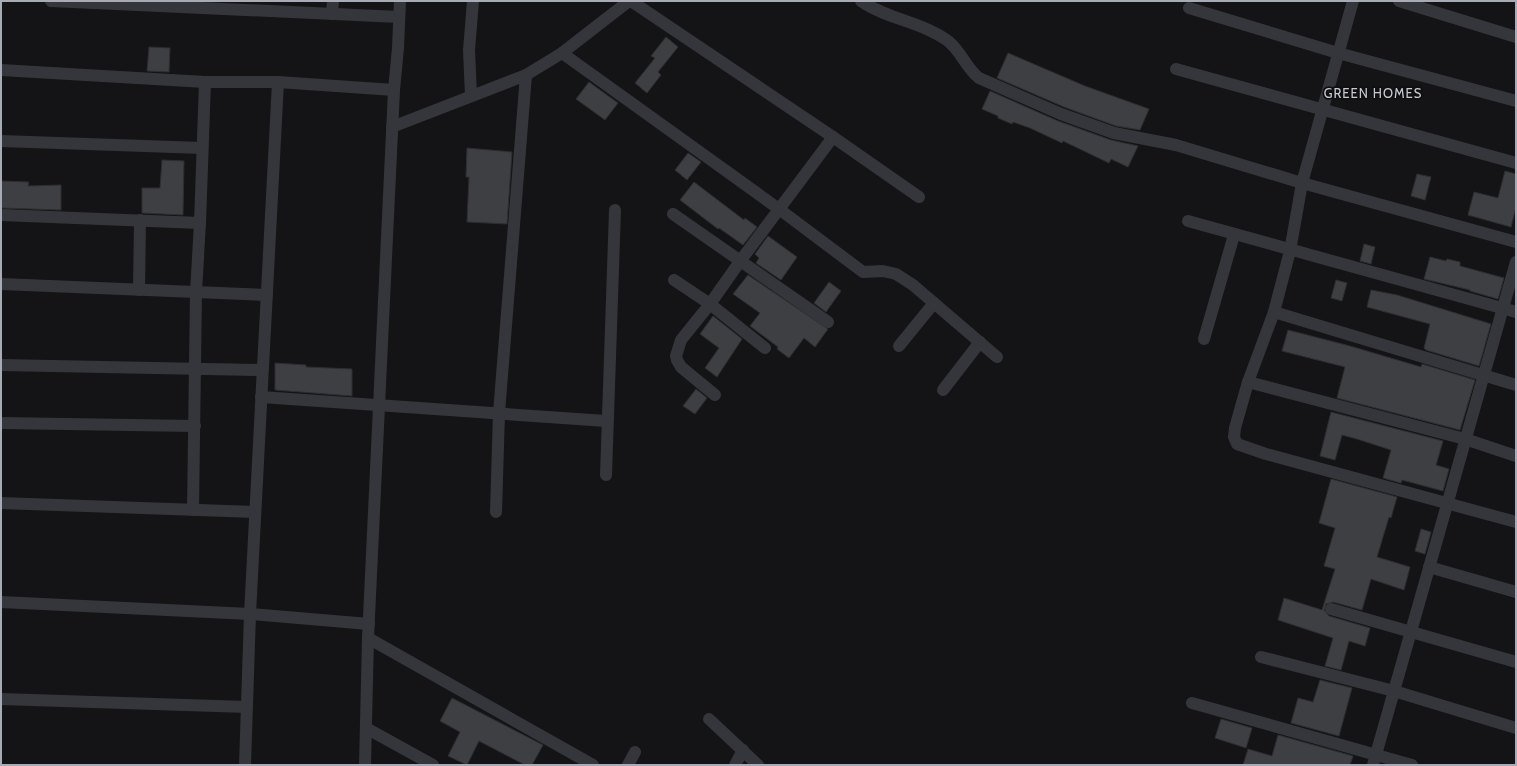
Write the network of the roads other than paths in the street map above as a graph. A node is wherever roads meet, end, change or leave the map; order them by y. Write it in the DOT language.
graph roads {
  1 [pos="51,1"];
  2 [pos="333,1"];
  3 [pos="400,1"];
  4 [pos="473,1"];
  5 [pos="630,1"];
  6 [pos="861,1"];
  7 [pos="1353,1"];
  8 [pos="1399,1"];
  9 [pos="249,6"];
  10 [pos="1189,8"];
  11 [pos="332,14"];
  12 [pos="399,17"];
  13 [pos="1516,37"];
  14 [pos="562,53"];
  15 [pos="1338,53"];
  16 [pos="1176,69"];
  17 [pos="1,70"];
  18 [pos="526,75"];
  19 [pos="204,82"];
  20 [pos="278,82"];
  21 [pos="394,90"];
  22 [pos="471,96"];
  23 [pos="1516,101"];
  24 [pos="1321,110"];
  25 [pos="392,127"];
  26 [pos="833,137"];
  27 [pos="1,141"];
  28 [pos="202,148"];
  29 [pos="1516,163"];
  30 [pos="1302,183"];
  31 [pos="919,197"];
  32 [pos="779,209"];
  33 [pos="615,210"];
  34 [pos="673,214"];
  35 [pos="1,215"];
  36 [pos="140,220"];
  37 [pos="1188,221"];
  38 [pos="200,223"];
  39 [pos="1234,235"];
  40 [pos="1516,242"];
  41 [pos="1290,251"];
  42 [pos="741,260"];
  43 [pos="1516,262"];
  44 [pos="674,280"];
  45 [pos="1,284"];
  46 [pos="139,290"];
  47 [pos="196,292"];
  48 [pos="267,295"];
  49 [pos="934,303"];
  50 [pos="710,304"];
  51 [pos="1502,309"];
  52 [pos="1274,312"];
  53 [pos="1516,312"];
  54 [pos="828,322"];
  55 [pos="1204,339"];
  56 [pos="980,342"];
  57 [pos="898,346"];
  58 [pos="766,348"];
  59 [pos="997,357"];
  60 [pos="1,365"];
  61 [pos="196,369"];
  62 [pos="262,370"];
  63 [pos="1483,375"];
  64 [pos="1248,382"];
  65 [pos="1516,385"];
  66 [pos="943,390"];
  67 [pos="715,395"];
  68 [pos="261,397"];
  69 [pos="380,406"];
  70 [pos="499,414"];
  71 [pos="606,422"];
  72 [pos="1,423"];
  73 [pos="195,426"];
  74 [pos="1465,438"];
  75 [pos="1516,456"];
  76 [pos="606,475"];
  77 [pos="1,503"];
  78 [pos="1447,504"];
  79 [pos="194,510"];
  80 [pos="255,512"];
  81 [pos="496,512"];
  82 [pos="1516,522"];
  83 [pos="1429,567"];
  84 [pos="1516,592"];
  85 [pos="1,602"];
  86 [pos="1331,610"];
  87 [pos="250,614"];
  88 [pos="369,624"];
  89 [pos="1411,631"];
  90 [pos="368,638"];
  91 [pos="1261,656"];
  92 [pos="1516,662"];
  93 [pos="1394,691"];
  94 [pos="1,700"];
  95 [pos="1192,703"];
  96 [pos="247,707"];
  97 [pos="709,719"];
  98 [pos="366,728"];
  99 [pos="1516,728"];
  100 [pos="743,750"];
  101 [pos="635,752"];
  102 [pos="1374,760"];
  103 [pos="244,765"];
  104 [pos="365,765"];
  105 [pos="433,765"];
  106 [pos="593,765"];
  107 [pos="628,765"];
  108 [pos="735,765"];
  109 [pos="758,765"];
  110 [pos="1412,765"];
  1 -- 9 [label="street"];
  2 -- 11 [label="street"];
  3 -- 12 [label="street"];
  4 -- 22 [label="street"];
  5 -- 14 [label="street"];
  5 -- 26 [label="street"];
  6 -- 30 [label="street"];
  7 -- 15 [label="street"];
  8 -- 13 [label="street"];
  9 -- 11 [label="street"];
  10 -- 15 [label="street"];
  11 -- 12 [label="street"];
  12 -- 21 [label="street"];
  14 -- 18 [label="street"];
  14 -- 32 [label="street"];
  15 -- 23 [label="street"];
  15 -- 24 [label="street"];
  16 -- 24 [label="street"];
  17 -- 19 [label="street"];
  18 -- 22 [label="street"];
  18 -- 70 [label="street"];
  19 -- 20 [label="street"];
  19 -- 28 [label="street"];
  20 -- 21 [label="street"];
  20 -- 48 [label="street"];
  21 -- 25 [label="street"];
  22 -- 25 [label="street"];
  24 -- 29 [label="street"];
  24 -- 30 [label="street"];
  25 -- 69 [label="street"];
  26 -- 31 [label="street"];
  26 -- 32 [label="street"];
  27 -- 28 [label="street"];
  28 -- 38 [label="street"];
  30 -- 40 [label="street"];
  30 -- 41 [label="street"];
  32 -- 42 [label="street"];
  32 -- 49 [label="street"];
  33 -- 71 [label="street"];
  34 -- 42 [label="street"];
  35 -- 36 [label="street"];
  36 -- 38 [label="street"];
  36 -- 46 [label="street"];
  37 -- 39 [label="street"];
  38 -- 47 [label="street"];
  39 -- 41 [label="street"];
  39 -- 55 [label="street"];
  41 -- 51 [label="street"];
  41 -- 52 [label="street"];
  42 -- 50 [label="street"];
  42 -- 54 [label="street"];
  43 -- 51 [label="street"];
  44 -- 50 [label="street"];
  45 -- 46 [label="street"];
  46 -- 47 [label="street"];
  47 -- 48 [label="street"];
  47 -- 61 [label="street"];
  48 -- 62 [label="street"];
  49 -- 56 [label="street"];
  49 -- 57 [label="street"];
  50 -- 58 [label="street"];
  50 -- 67 [label="street"];
  51 -- 53 [label="street"];
  51 -- 63 [label="street"];
  52 -- 63 [label="street"];
  52 -- 64 [label="street"];
  56 -- 59 [label="street"];
  56 -- 66 [label="street"];
  60 -- 61 [label="street"];
  61 -- 62 [label="street"];
  61 -- 73 [label="street"];
  62 -- 68 [label="street"];
  63 -- 65 [label="street"];
  63 -- 74 [label="street"];
  64 -- 74 [label="street"];
  64 -- 78 [label="street"];
  68 -- 69 [label="street"];
  68 -- 80 [label="street"];
  69 -- 70 [label="street"];
  69 -- 88 [label="street"];
  70 -- 71 [label="street"];
  70 -- 81 [label="street"];
  71 -- 76 [label="street"];
  72 -- 73 [label="street"];
  73 -- 79 [label="street"];
  74 -- 75 [label="street"];
  74 -- 78 [label="street"];
  77 -- 79 [label="street"];
  78 -- 82 [label="street"];
  78 -- 83 [label="street"];
  79 -- 80 [label="street"];
  80 -- 87 [label="street"];
  83 -- 84 [label="street"];
  83 -- 89 [label="street"];
  85 -- 87 [label="street"];
  86 -- 89 [label="street"];
  87 -- 88 [label="street"];
  87 -- 96 [label="street"];
  88 -- 90 [label="street"];
  89 -- 92 [label="street"];
  89 -- 93 [label="street"];
  90 -- 98 [label="street"];
  90 -- 106 [label="street"];
  91 -- 93 [label="street"];
  93 -- 99 [label="street"];
  93 -- 102 [label="street"];
  94 -- 96 [label="street"];
  95 -- 102 [label="street"];
  96 -- 103 [label="street"];
  97 -- 100 [label="street"];
  98 -- 104 [label="street"];
  98 -- 105 [label="street"];
  100 -- 108 [label="street"];
  100 -- 109 [label="street"];
  101 -- 107 [label="street"];
  102 -- 110 [label="street"];
}
